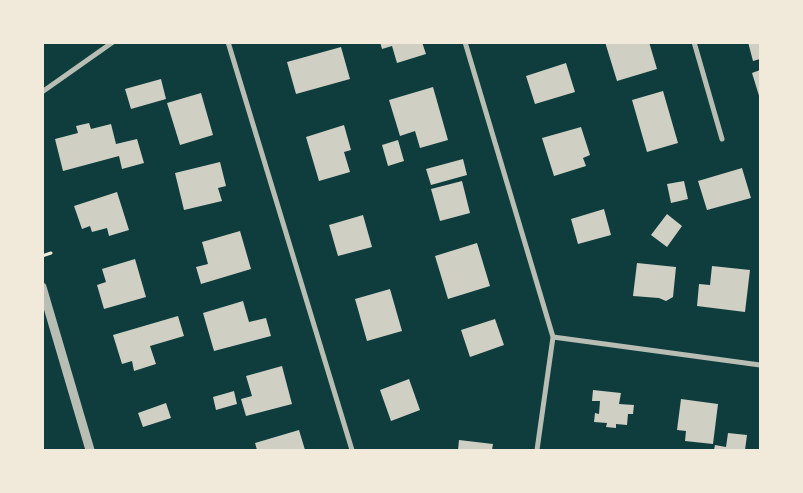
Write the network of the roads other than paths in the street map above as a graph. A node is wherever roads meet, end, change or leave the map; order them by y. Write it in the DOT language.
graph roads {
  1 [pos="113,42"];
  2 [pos="228,42"];
  3 [pos="465,42"];
  4 [pos="694,42"];
  5 [pos="42,92"];
  6 [pos="722,139"];
  7 [pos="42,287"];
  8 [pos="553,338"];
  9 [pos="760,365"];
  10 [pos="90,450"];
  11 [pos="352,450"];
  12 [pos="537,450"];
  1 -- 5 [label="street"];
  2 -- 11 [label="street"];
  3 -- 8 [label="street"];
  4 -- 6 [label="street"];
  7 -- 10 [label="street"];
  8 -- 9 [label="street"];
  8 -- 12 [label="street"];
}
